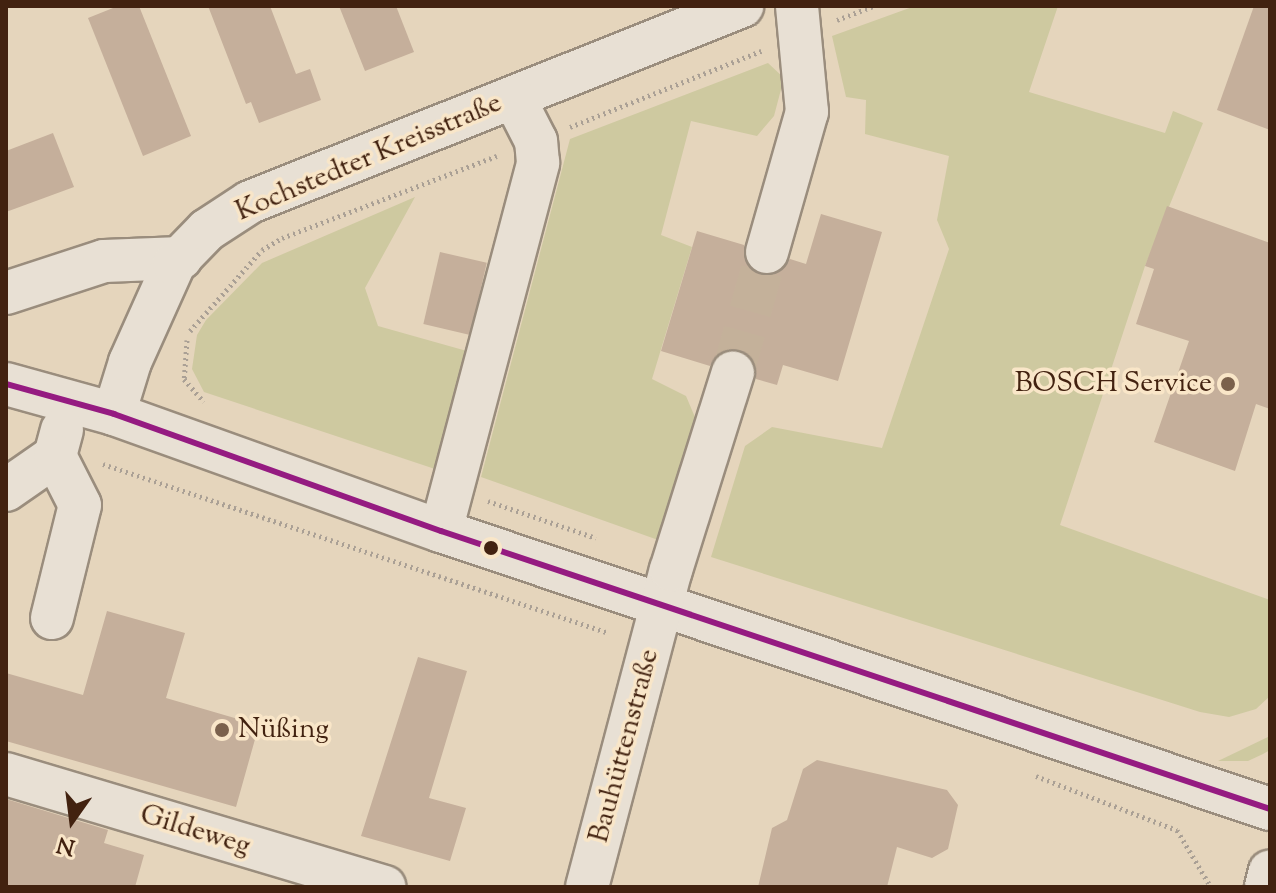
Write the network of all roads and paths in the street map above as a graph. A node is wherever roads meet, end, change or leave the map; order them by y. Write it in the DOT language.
graph roads {
  1 [pos="742,6"];
  2 [pos="797,6"];
  3 [pos="514,98"];
  4 [pos="767,252"];
  5 [pos="181,258"];
  6 [pos="6,293"];
  7 [pos="733,372"];
  8 [pos="6,384"];
  9 [pos="70,401"];
  10 [pos="114,414"];
  11 [pos="55,456"];
  12 [pos="6,490"];
  13 [pos="441,531"];
  14 [pos="662,604"];
  15 [pos="52,618"];
  16 [pos="6,774"];
  17 [pos="1270,809"];
  18 [pos="1270,871"];
  19 [pos="384,887"];
  20 [pos="587,887"];
  21 [pos="1266,887"];
  1 -- 3 [label="street, Kochstedter Kreisstraße"];
  2 -- 4 [label="street"];
  3 -- 5 [label="street, Kochstedter Kreisstraße"];
  3 -- 13 [label="street"];
  5 -- 6 [label="street"];
  5 -- 10 [label="street, Kochstedter Kreisstraße"];
  7 -- 14 [label="street, Bauhüttenstraße"];
  8 -- 9 [label="street"];
  9 -- 10 [label="street"];
  9 -- 11 [label="street"];
  10 -- 13 [label="street"];
  11 -- 12 [label="street"];
  11 -- 15 [label="street"];
  13 -- 14 [label="street"];
  14 -- 17 [label="street"];
  14 -- 20 [label="street, Bauhüttenstraße"];
  16 -- 19 [label="street, Gildeweg"];
  18 -- 21 [label="street"];
}
